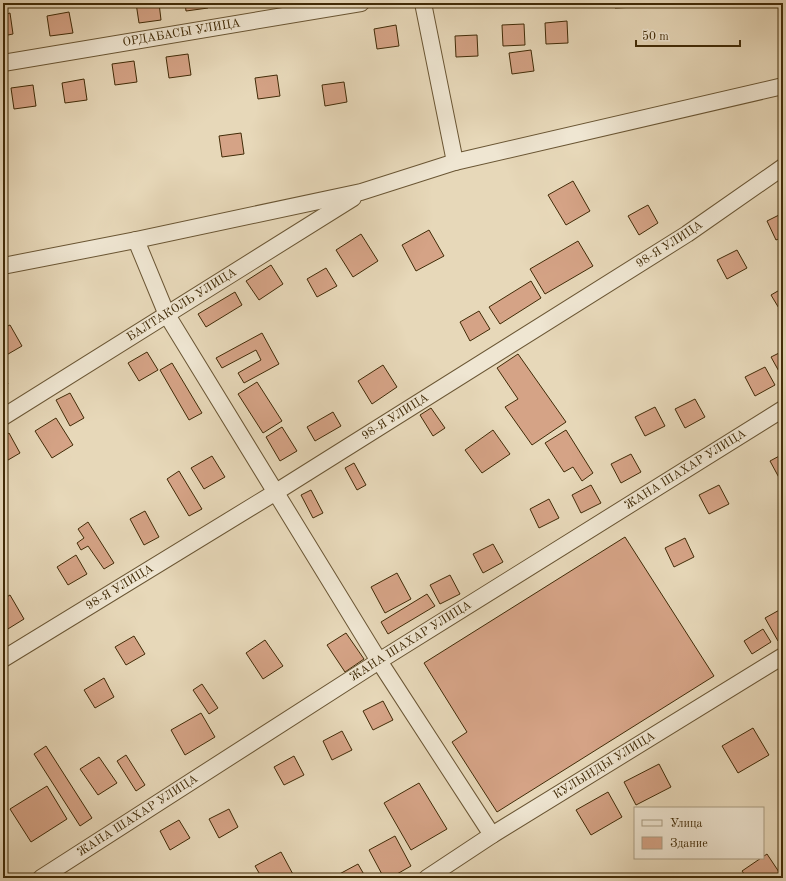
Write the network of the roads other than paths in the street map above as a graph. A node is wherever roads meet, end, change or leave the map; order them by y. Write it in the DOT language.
graph roads {
  1 [pos="360,3"];
  2 [pos="423,3"];
  3 [pos="3,63"];
  4 [pos="783,86"];
  5 [pos="454,162"];
  6 [pos="783,167"];
  7 [pos="361,192"];
  8 [pos="136,240"];
  9 [pos="3,266"];
  10 [pos="167,315"];
  11 [pos="783,409"];
  12 [pos="3,417"];
  13 [pos="276,492"];
  14 [pos="783,656"];
  15 [pos="3,659"];
  16 [pos="379,662"];
  17 [pos="492,835"];
  18 [pos="41,878"];
  19 [pos="427,878"];
  1 -- 3 [label="street, ОРДАБАСЫ УЛИЦА"];
  2 -- 5 [label="street"];
  4 -- 5 [label="street"];
  5 -- 7 [label="street"];
  6 -- 13 [label="street, 98-Я УЛИЦА"];
  7 -- 8 [label="street"];
  7 -- 10 [label="street, БАЛТАКОЛЬ УЛИЦА"];
  8 -- 9 [label="street"];
  8 -- 10 [label="street"];
  10 -- 12 [label="street, БАЛТАКОЛЬ УЛИЦА"];
  10 -- 13 [label="street"];
  11 -- 16 [label="street, ЖАНА ШАХАР УЛИЦА"];
  13 -- 15 [label="street, 98-Я УЛИЦА"];
  13 -- 16 [label="street"];
  14 -- 17 [label="street, КУЛЫНДЫ УЛИЦА"];
  16 -- 17 [label="street"];
  16 -- 18 [label="street, ЖАНА ШАХАР УЛИЦА"];
  17 -- 19 [label="street, КУЛЫНДЫ УЛИЦА"];
}
